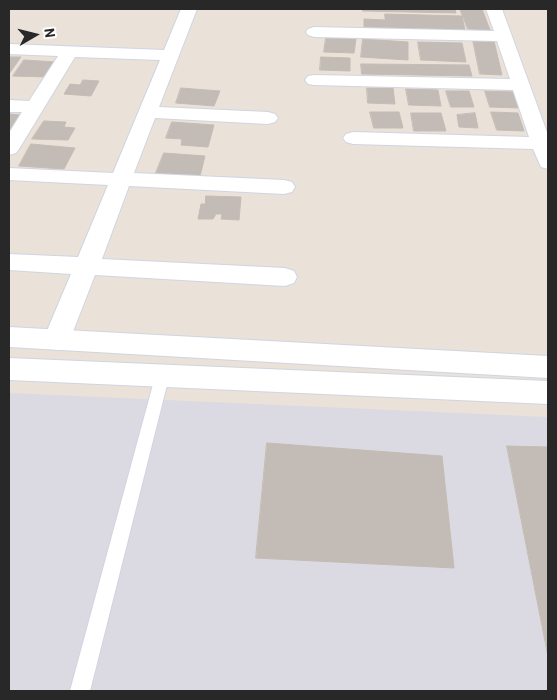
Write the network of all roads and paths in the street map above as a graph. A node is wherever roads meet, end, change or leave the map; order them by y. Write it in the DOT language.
graph roads {
  1 [pos="189,9"];
  2 [pos="494,9"];
  3 [pos="314,32"];
  4 [pos="504,36"];
  5 [pos="9,49"];
  6 [pos="70,51"];
  7 [pos="171,55"];
  8 [pos="314,80"];
  9 [pos="521,85"];
  10 [pos="9,106"];
  11 [pos="35,107"];
  12 [pos="149,112"];
  13 [pos="268,118"];
  14 [pos="353,138"];
  15 [pos="541,143"];
  16 [pos="9,149"];
  17 [pos="548,163"];
  18 [pos="9,174"];
  19 [pos="121,180"];
  20 [pos="284,187"];
  21 [pos="9,262"];
  22 [pos="86,266"];
  23 [pos="285,277"];
  24 [pos="9,337"];
  25 [pos="57,340"];
  26 [pos="548,367"];
  27 [pos="9,369"];
  28 [pos="162,377"];
  29 [pos="548,393"];
  30 [pos="80,691"];
  1 -- 7 [label="street"];
  2 -- 4 [label="street"];
  3 -- 4 [label="street"];
  4 -- 9 [label="street"];
  5 -- 6 [label="street"];
  6 -- 7 [label="street"];
  6 -- 11 [label="street"];
  7 -- 12 [label="street"];
  8 -- 9 [label="street"];
  9 -- 15 [label="street"];
  10 -- 11 [label="street"];
  11 -- 16 [label="street"];
  12 -- 13 [label="street"];
  12 -- 19 [label="street"];
  14 -- 15 [label="street"];
  15 -- 17 [label="street"];
  18 -- 19 [label="street"];
  19 -- 20 [label="street"];
  19 -- 22 [label="street"];
  21 -- 22 [label="street"];
  22 -- 23 [label="street"];
  22 -- 25 [label="street"];
  24 -- 25 [label="street"];
  25 -- 26 [label="street"];
  27 -- 28 [label="street"];
  28 -- 29 [label="street"];
  28 -- 30 [label="lane"];
}
